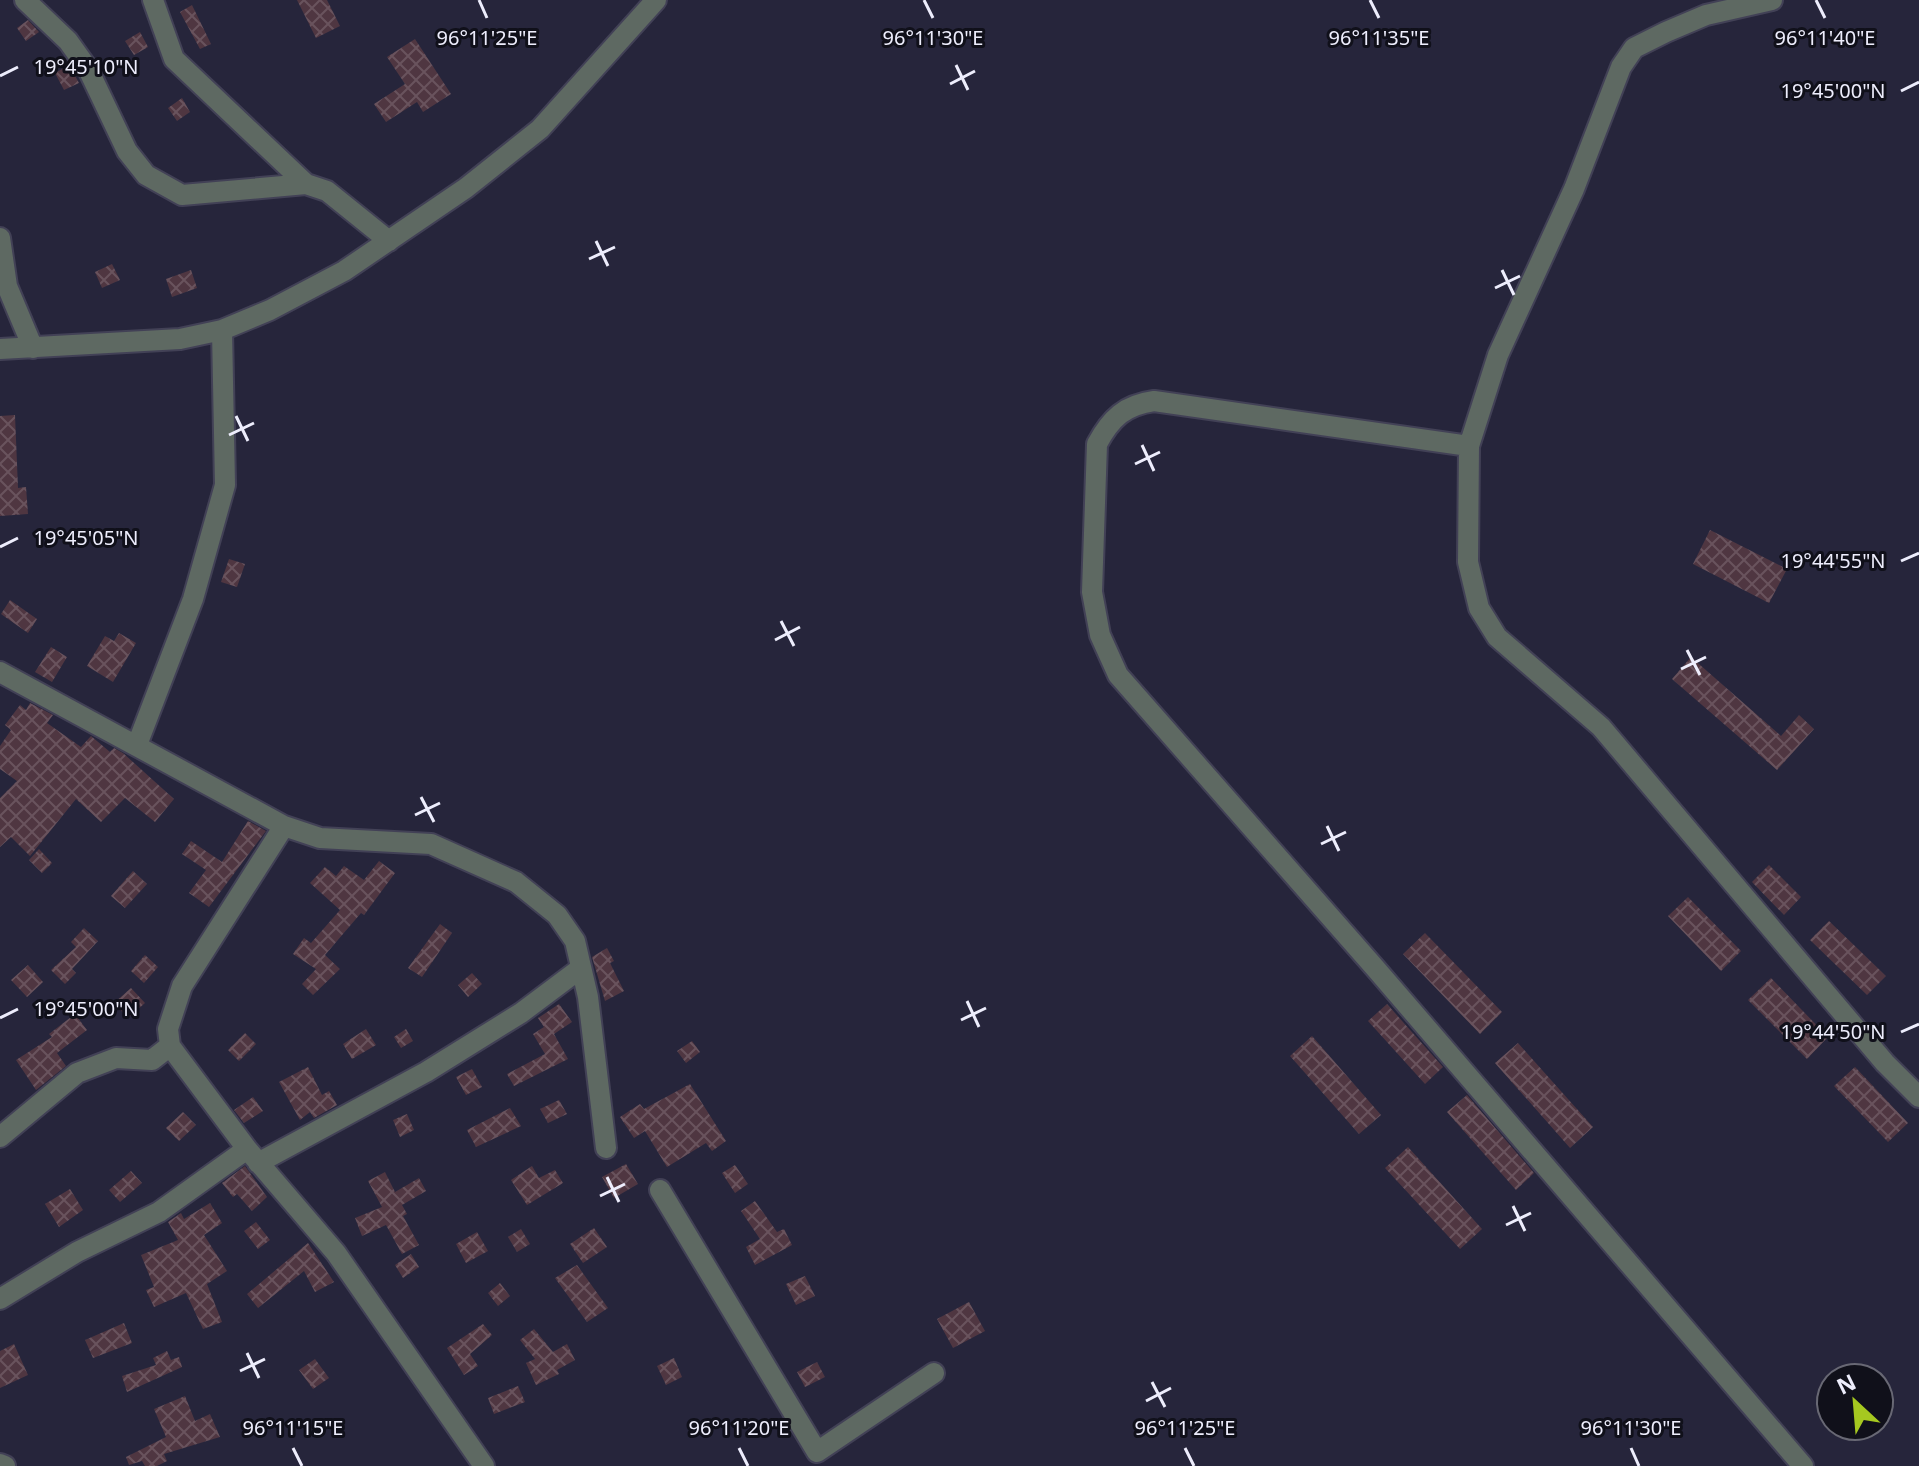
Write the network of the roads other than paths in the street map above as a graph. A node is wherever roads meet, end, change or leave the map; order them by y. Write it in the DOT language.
graph roads {
  1 [pos="25,0"];
  2 [pos="153,0"];
  3 [pos="656,0"];
  4 [pos="1772,0"];
  5 [pos="306,184"];
  6 [pos="0,238"];
  7 [pos="389,241"];
  8 [pos="4,294"];
  9 [pos="222,330"];
  10 [pos="33,348"];
  11 [pos="0,349"];
  12 [pos="1469,446"];
  13 [pos="0,672"];
  14 [pos="137,745"];
  15 [pos="284,826"];
  16 [pos="581,968"];
  17 [pos="170,1046"];
  18 [pos="1919,1097"];
  19 [pos="0,1137"];
  20 [pos="606,1148"];
  21 [pos="252,1156"];
  22 [pos="660,1190"];
  23 [pos="0,1299"];
  24 [pos="934,1373"];
  25 [pos="484,1466"];
  26 [pos="1803,1466"];
  1 -- 5 [label="street"];
  2 -- 5 [label="street"];
  3 -- 7 [label="street"];
  4 -- 12 [label="street"];
  5 -- 7 [label="street"];
  6 -- 8 [label="street"];
  7 -- 9 [label="street"];
  8 -- 10 [label="street"];
  9 -- 10 [label="street"];
  9 -- 14 [label="street"];
  10 -- 11 [label="street"];
  12 -- 18 [label="street"];
  12 -- 26 [label="street"];
  13 -- 14 [label="street"];
  14 -- 15 [label="street"];
  15 -- 16 [label="street"];
  15 -- 17 [label="street"];
  16 -- 20 [label="street"];
  16 -- 21 [label="street"];
  17 -- 19 [label="street"];
  17 -- 21 [label="street"];
  21 -- 23 [label="street"];
  21 -- 25 [label="street"];
  22 -- 24 [label="street"];
}
